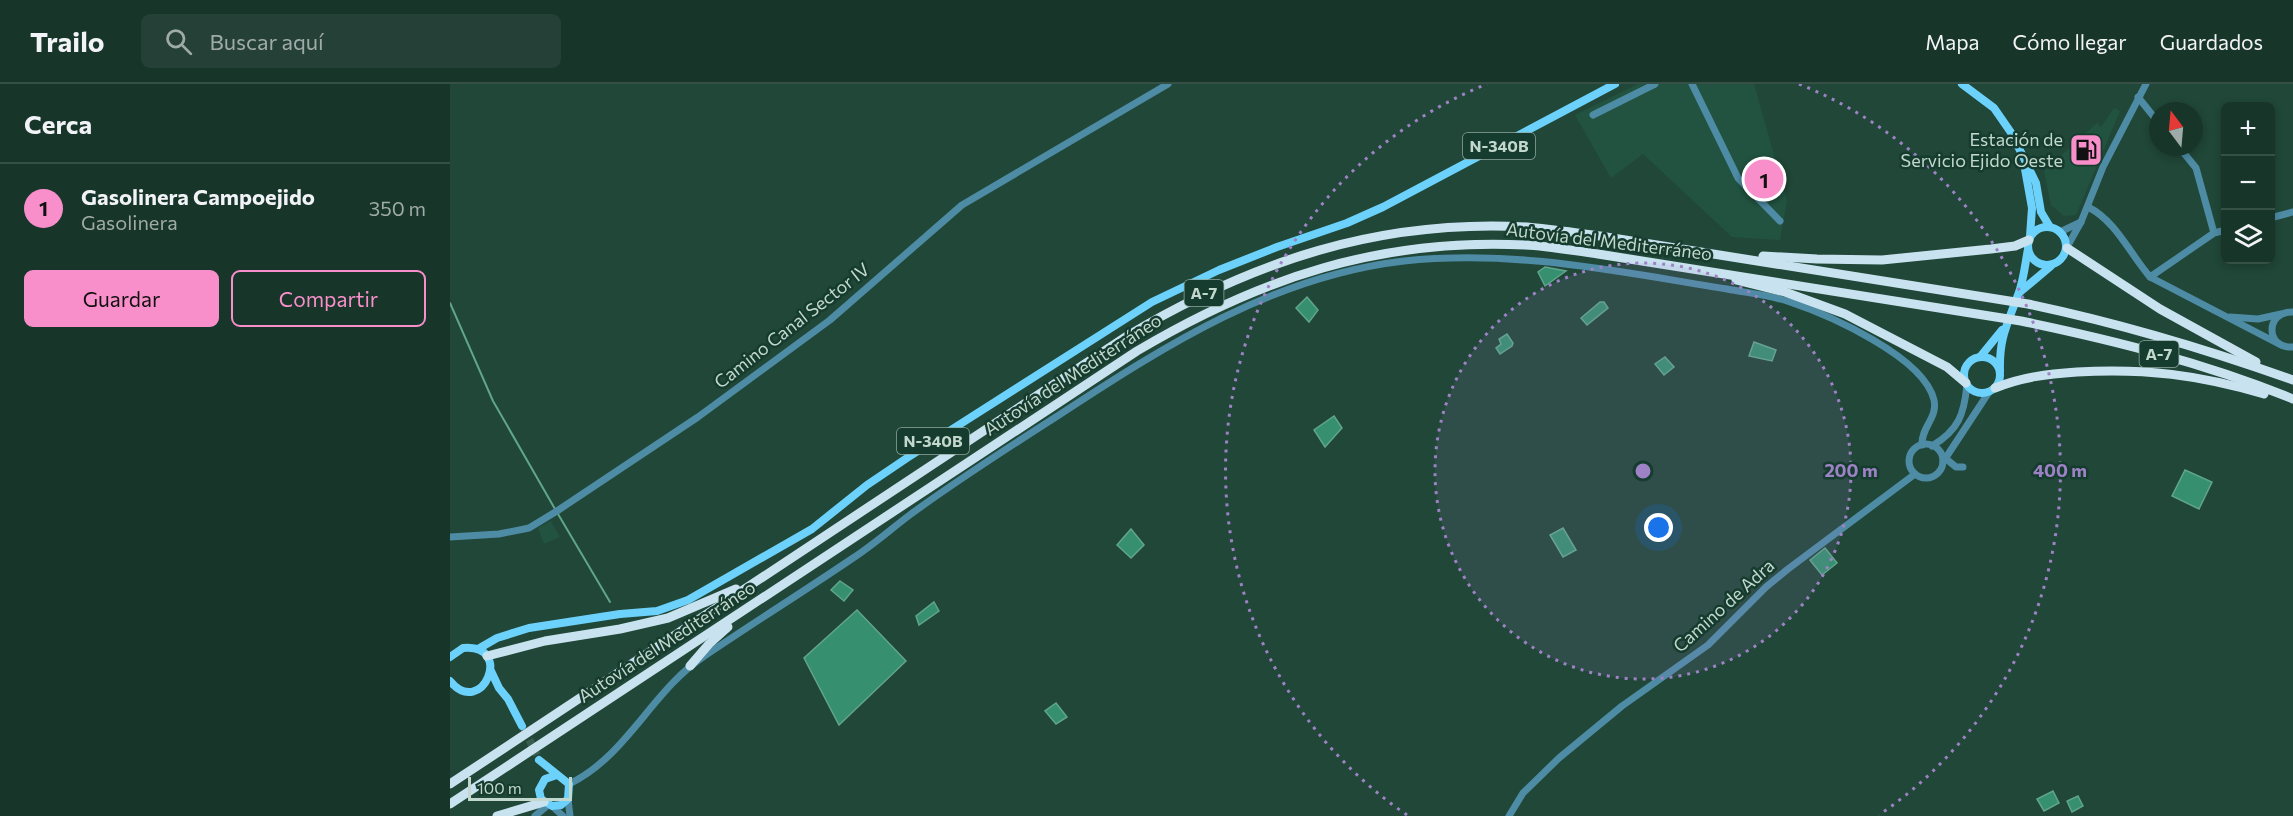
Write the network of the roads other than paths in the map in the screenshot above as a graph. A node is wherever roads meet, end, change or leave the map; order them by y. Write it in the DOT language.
graph roads {
  1 [pos="1168,84"];
  2 [pos="1615,84"];
  3 [pos="1655,84"];
  4 [pos="1692,84"];
  5 [pos="1962,84"];
  6 [pos="2135,84"];
  7 [pos="2142,91"];
  8 [pos="2149,105"];
  9 [pos="1593,115"];
  10 [pos="2023,156"];
  11 [pos="2186,156"];
  12 [pos="2088,207"];
  13 [pos="2293,212"];
  14 [pos="2275,217"];
  15 [pos="1780,221"];
  16 [pos="2081,222"];
  17 [pos="2050,227"];
  18 [pos="2221,231"];
  19 [pos="2060,232"];
  20 [pos="2214,233"];
  21 [pos="2029,242"];
  22 [pos="1672,247"];
  23 [pos="2067,248"];
  24 [pos="1670,264"];
  25 [pos="2052,265"];
  26 [pos="2150,277"];
  27 [pos="2019,293"];
  28 [pos="2292,312"];
  29 [pos="2282,314"];
  30 [pos="2222,315"];
  31 [pos="2004,327"];
  32 [pos="2278,344"];
  33 [pos="2293,347"];
  34 [pos="1980,357"];
  35 [pos="2000,371"];
  36 [pos="2293,380"];
  37 [pos="1966,384"];
  38 [pos="1992,390"];
  39 [pos="2293,401"];
  40 [pos="1922,445"];
  41 [pos="1932,446"];
  42 [pos="1944,460"];
  43 [pos="1964,467"];
  44 [pos="1915,474"];
  45 [pos="450,537"];
  46 [pos="778,567"];
  47 [pos="761,599"];
  48 [pos="478,649"];
  49 [pos="450,656"];
  50 [pos="487,656"];
  51 [pos="690,666"];
  52 [pos="491,671"];
  53 [pos="450,681"];
  54 [pos="479,688"];
  55 [pos="503,693"];
  56 [pos="522,726"];
  57 [pos="556,775"];
  58 [pos="542,782"];
  59 [pos="450,784"];
  60 [pos="569,784"];
  61 [pos="568,799"];
  62 [pos="450,804"];
  63 [pos="548,804"];
  64 [pos="497,816"];
  65 [pos="535,816"];
  66 [pos="563,816"];
  67 [pos="570,816"];
  68 [pos="1509,816"];
  1 -- 45 [label="street, Camino Canal Sector IV"];
  2 -- 48 [label="main road, N-340B"];
  3 -- 9 [label="street"];
  4 -- 15 [label="street"];
  5 -- 10 [label="main road"];
  6 -- 7 [label="street"];
  7 -- 8 [label="street"];
  7 -- 12 [label="street"];
  10 -- 17 [label="main road"];
  10 -- 21 [label="main road"];
  11 -- 20 [label="street"];
  12 -- 16 [label="street"];
  12 -- 26 [label="street"];
  13 -- 14 [label="street"];
  16 -- 19 [label="street"];
  16 -- 23 [label="street"];
  17 -- 19 [label="main road"];
  17 -- 21 [label="main road"];
  18 -- 20 [label="street"];
  19 -- 23 [label="main road"];
  20 -- 26 [label="street"];
  21 -- 22 [label="highway"];
  21 -- 25 [label="main road"];
  21 -- 27 [label="main road"];
  22 -- 36 [label="highway, Autovía del Mediterráneo / A-7"];
  22 -- 46 [label="highway, Autovía del Mediterráneo / A-7"];
  23 -- 25 [label="main road"];
  23 -- 36 [label="highway"];
  24 -- 37 [label="highway"];
  24 -- 39 [label="highway, Autovía del Mediterráneo / A-7"];
  24 -- 47 [label="highway, Autovía del Mediterráneo / A-7"];
  25 -- 27 [label="main road"];
  26 -- 30 [label="street"];
  27 -- 31 [label="main road"];
  28 -- 29 [label="street"];
  29 -- 30 [label="street"];
  29 -- 32 [label="street"];
  30 -- 32 [label="street"];
  31 -- 34 [label="main road"];
  31 -- 35 [label="main road"];
  32 -- 33 [label="street"];
  34 -- 35 [label="main road"];
  34 -- 37 [label="main road"];
  35 -- 38 [label="main road"];
  37 -- 38 [label="main road"];
  37 -- 41 [label="street"];
  38 -- 39 [label="highway"];
  38 -- 42 [label="street"];
  40 -- 41 [label="street"];
  40 -- 44 [label="street"];
  40 -- 51 [label="street"];
  41 -- 42 [label="street"];
  42 -- 43 [label="street"];
  42 -- 44 [label="street"];
  44 -- 68 [label="street, Camino de Adra"];
  46 -- 50 [label="highway"];
  46 -- 59 [label="highway, Autovía del Mediterráneo / A-7"];
  47 -- 51 [label="highway"];
  47 -- 62 [label="highway, Autovía del Mediterráneo / A-7"];
  48 -- 49 [label="main road"];
  48 -- 50 [label="main road"];
  50 -- 52 [label="main road"];
  51 -- 60 [label="street"];
  52 -- 54 [label="main road"];
  52 -- 55 [label="main road"];
  53 -- 54 [label="main road"];
  54 -- 55 [label="main road"];
  55 -- 56 [label="main road"];
  57 -- 58 [label="main road"];
  57 -- 58 [label="main road"];
  57 -- 60 [label="main road"];
  58 -- 63 [label="main road"];
  60 -- 61 [label="main road"];
  61 -- 63 [label="main road"];
  61 -- 67 [label="street"];
  63 -- 64 [label="highway"];
  63 -- 65 [label="street"];
  63 -- 66 [label="street"];
}
